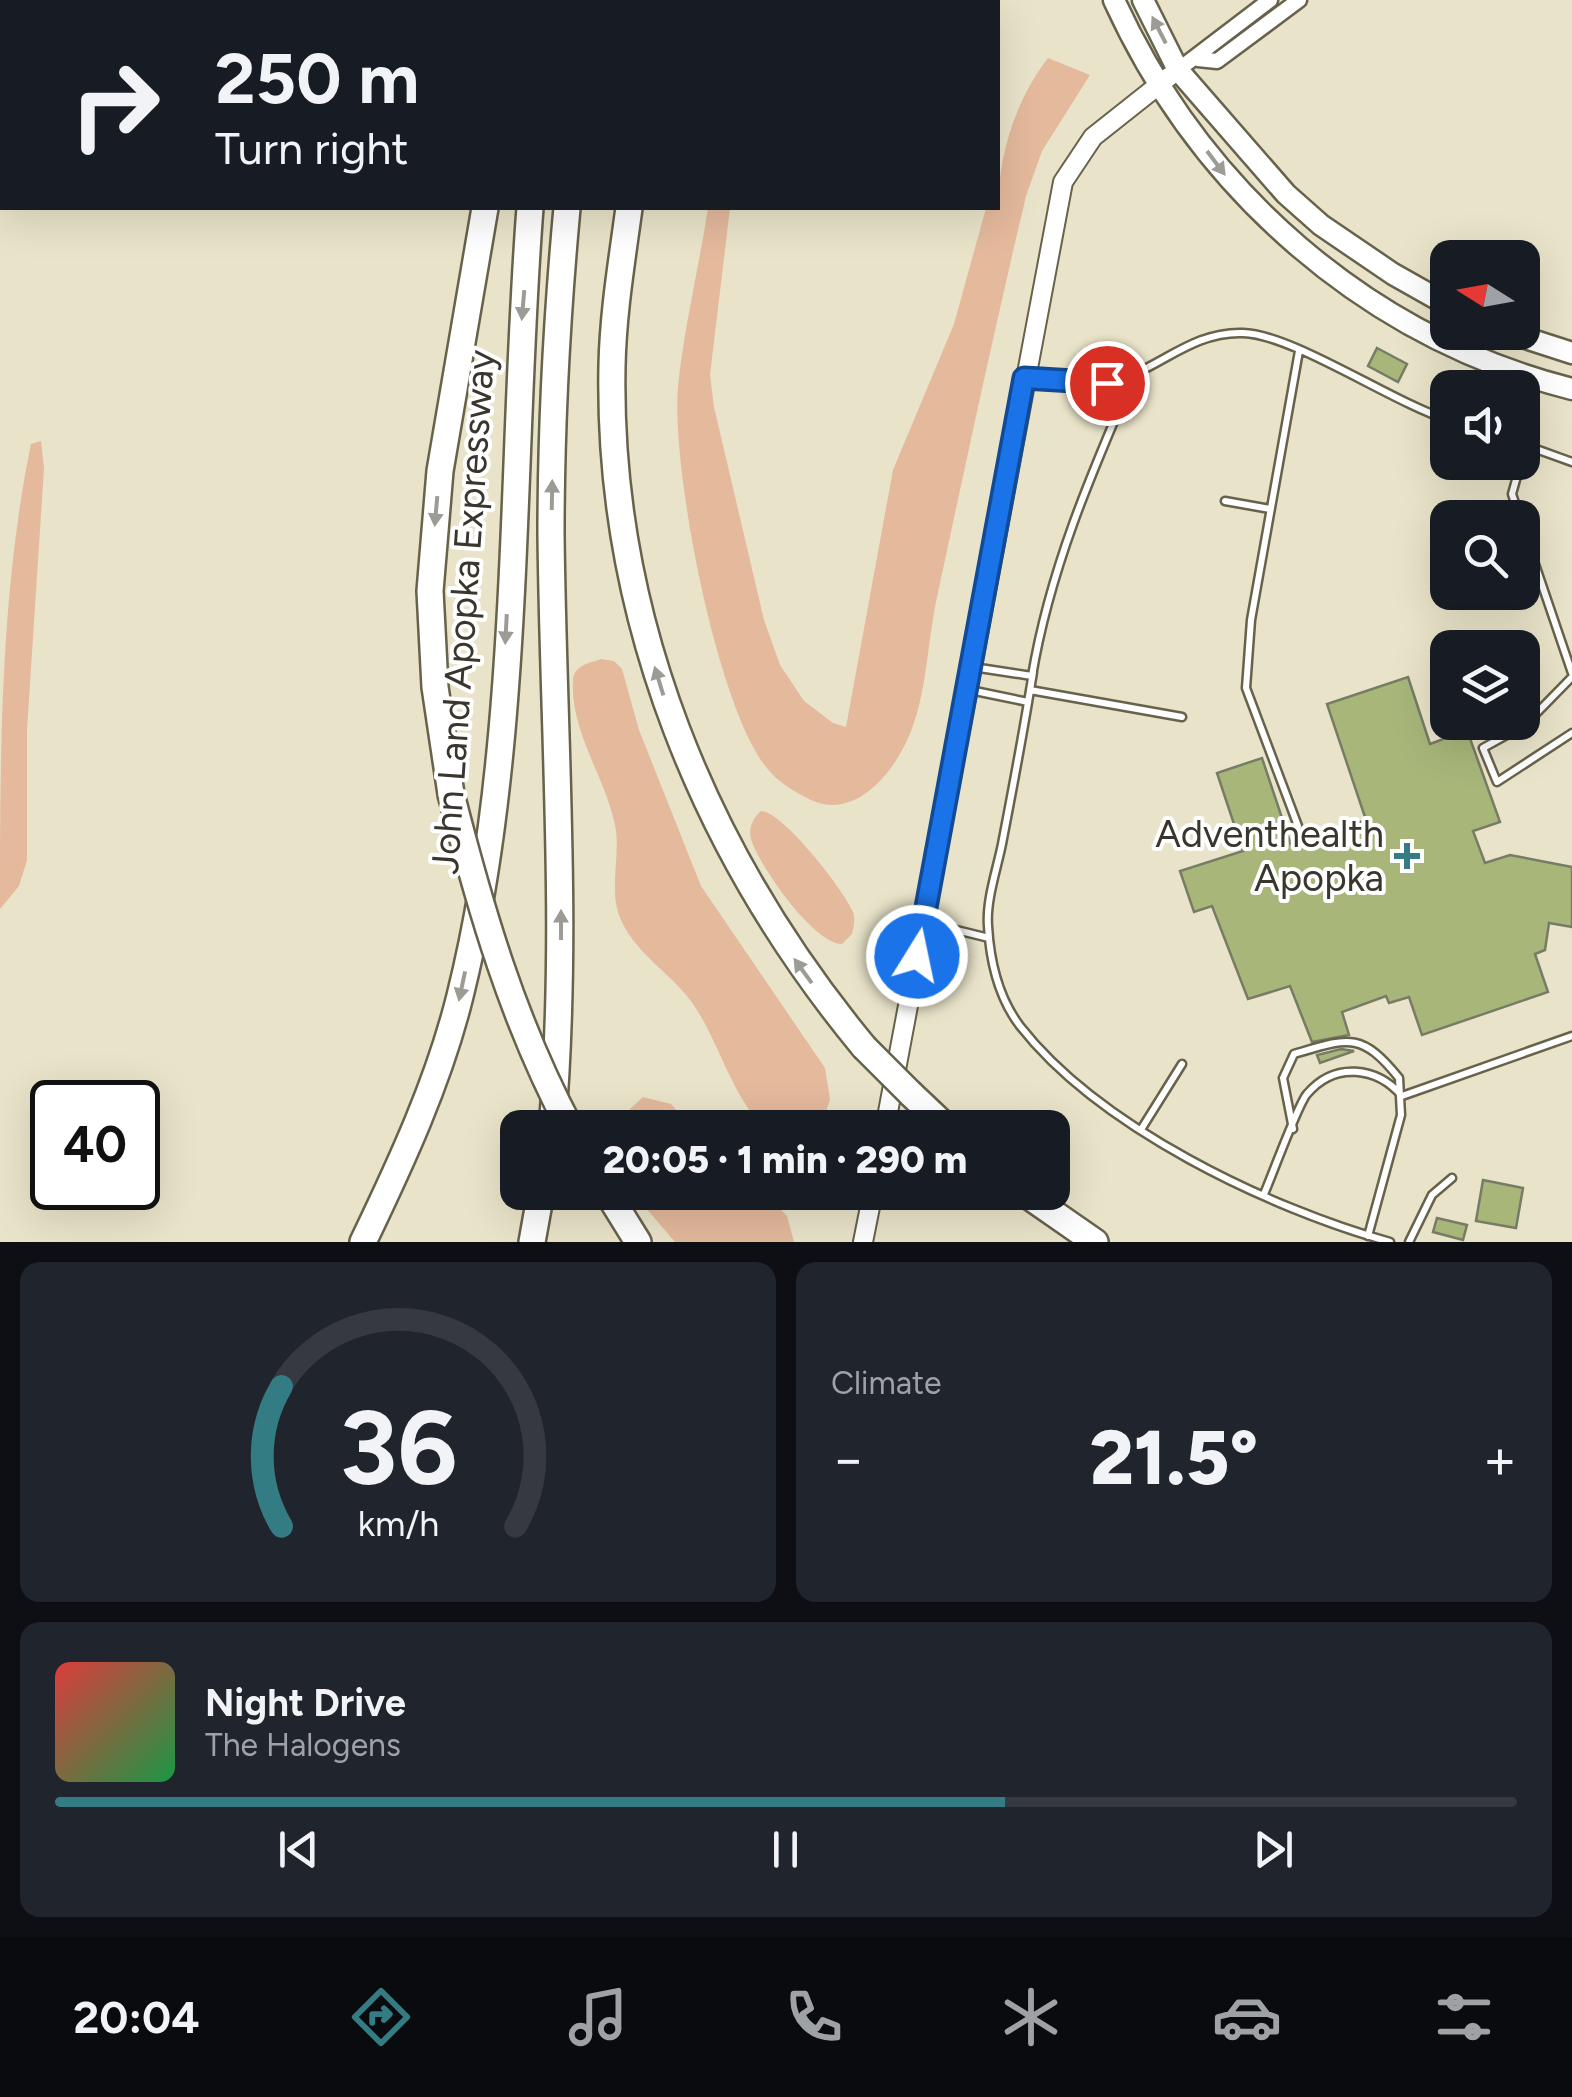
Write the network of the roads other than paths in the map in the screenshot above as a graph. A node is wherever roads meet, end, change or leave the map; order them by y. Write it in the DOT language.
graph roads {
  1 [pos="1114,0"];
  2 [pos="1143,0"];
  3 [pos="1270,0"];
  4 [pos="1299,0"];
  5 [pos="1198,59"];
  6 [pos="1178,70"];
  7 [pos="1158,86"];
  8 [pos="485,210"];
  9 [pos="530,210"];
  10 [pos="567,210"];
  11 [pos="629,210"];
  12 [pos="1430,295"];
  13 [pos="1540,343"];
  14 [pos="1299,351"];
  15 [pos="1572,353"];
  16 [pos="1136,371"];
  17 [pos="1024,378"];
  18 [pos="1572,389"];
  19 [pos="1430,414"];
  20 [pos="1540,451"];
  21 [pos="1572,462"];
  22 [pos="1224,501"];
  23 [pos="1270,509"];
  24 [pos="1540,580"];
  25 [pos="970,666"];
  26 [pos="1033,674"];
  27 [pos="1572,675"];
  28 [pos="966,690"];
  29 [pos="1030,690"];
  30 [pos="1028,702"];
  31 [pos="1182,717"];
  32 [pos="1572,733"];
  33 [pos="1298,826"];
  34 [pos="923,921"];
  35 [pos="989,938"];
  36 [pos="1572,1036"];
  37 [pos="1182,1064"];
  38 [pos="1402,1096"];
  39 [pos="553,1110"];
  40 [pos="561,1110"];
  41 [pos="888,1110"];
  42 [pos="928,1110"];
  43 [pos="1142,1128"];
  44 [pos="1293,1129"];
  45 [pos="1452,1178"];
  46 [pos="1264,1194"];
  47 [pos="538,1210"];
  48 [pos="618,1210"];
  49 [pos="869,1210"];
  50 [pos="1049,1210"];
  51 [pos="1368,1236"];
  52 [pos="363,1242"];
  53 [pos="532,1242"];
  54 [pos="638,1242"];
  55 [pos="863,1242"];
  56 [pos="1095,1242"];
  57 [pos="1390,1242"];
  58 [pos="1409,1242"];
  1 -- 7 [label="main road"];
  6 -- 2 [label="main road, one-way"];
  3 -- 5 [label="street"];
  4 -- 5 [label="street"];
  5 -- 6 [label="street"];
  6 -- 7 [label="street"];
  6 -- 12 [label="main road"];
  7 -- 17 [label="street"];
  7 -- 18 [label="main road, one-way"];
  8 -- 40 [label="highway, one-way, bridge"];
  9 -- 52 [label="highway, John Land Apopka Expressway, one-way"];
  39 -- 10 [label="highway, John Land Apopka Expressway, one-way"];
  42 -- 11 [label="highway, one-way, bridge"];
  13 -- 15 [label="main road"];
  14 -- 16 [label="lane"];
  14 -- 19 [label="lane"];
  14 -- 23 [label="lane"];
  16 -- 17 [label="lane"];
  16 -- 26 [label="lane"];
  17 -- 25 [label="street"];
  20 -- 21 [label="lane"];
  22 -- 23 [label="lane"];
  23 -- 33 [label="lane"];
  24 -- 27 [label="lane"];
  25 -- 26 [label="lane"];
  25 -- 28 [label="street"];
  26 -- 29 [label="lane"];
  27 -- 32 [label="lane"];
  28 -- 30 [label="lane"];
  28 -- 34 [label="street"];
  29 -- 30 [label="lane"];
  29 -- 31 [label="lane"];
  30 -- 35 [label="lane"];
  34 -- 35 [label="lane"];
  34 -- 41 [label="street"];
  35 -- 43 [label="lane"];
  36 -- 38 [label="lane"];
  37 -- 43 [label="lane"];
  38 -- 44 [label="lane"];
  38 -- 44 [label="lane"];
  38 -- 51 [label="lane"];
  43 -- 46 [label="lane"];
  44 -- 46 [label="lane"];
  45 -- 58 [label="lane"];
  46 -- 51 [label="lane"];
  47 -- 53 [label="highway"];
  48 -- 54 [label="highway"];
  49 -- 55 [label="street"];
  50 -- 56 [label="highway"];
  51 -- 57 [label="lane"];
}
